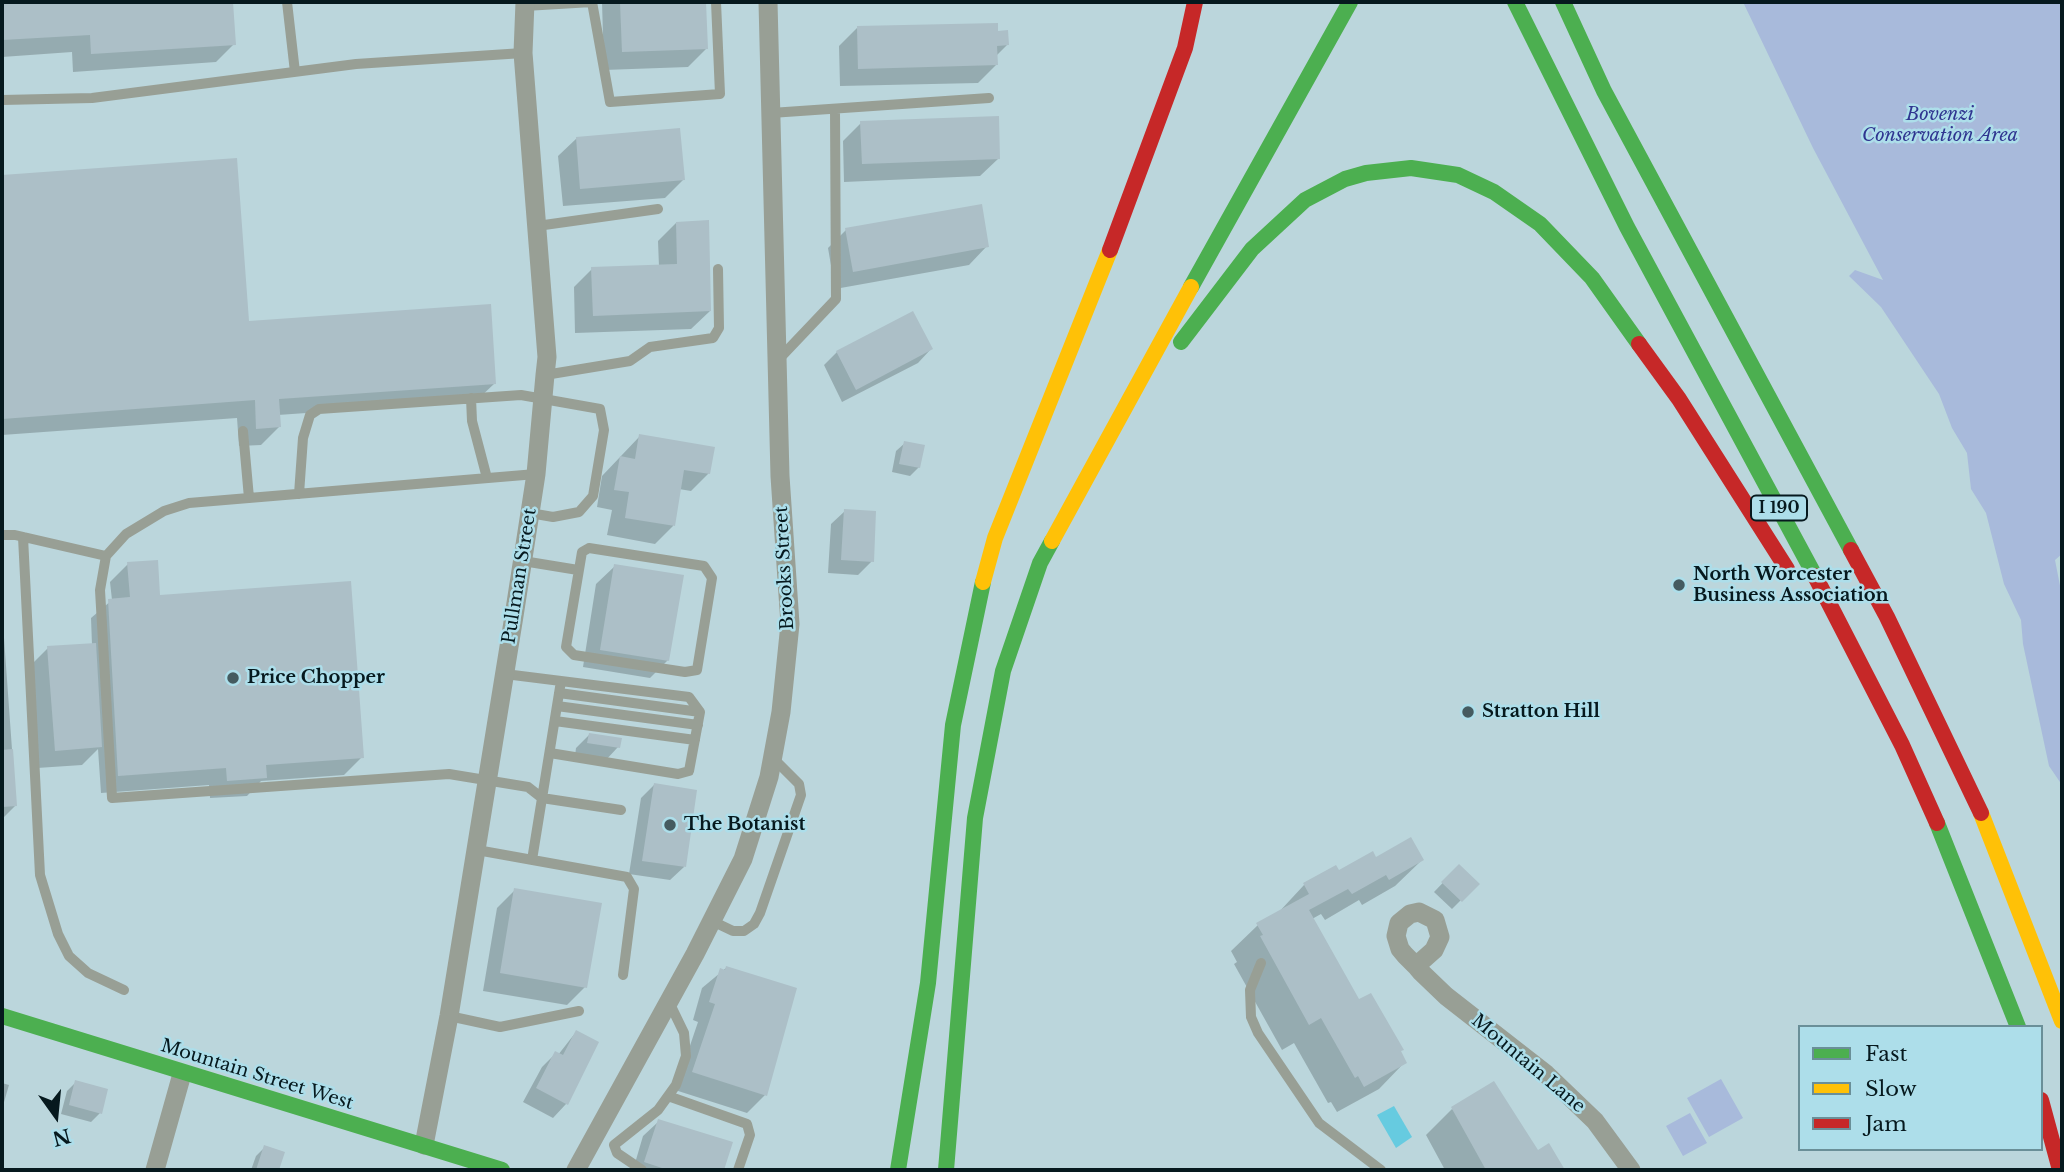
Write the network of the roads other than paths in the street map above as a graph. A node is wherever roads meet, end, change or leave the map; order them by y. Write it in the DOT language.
graph roads {
  1 [pos="287,2"];
  2 [pos="592,2"];
  3 [pos="716,2"];
  4 [pos="768,2"];
  5 [pos="1195,2"];
  6 [pos="1350,2"];
  7 [pos="1515,2"];
  8 [pos="1563,2"];
  9 [pos="525,4"];
  10 [pos="523,53"];
  11 [pos="295,72"];
  12 [pos="989,98"];
  13 [pos="2,100"];
  14 [pos="835,109"];
  15 [pos="771,113"];
  16 [pos="658,209"];
  17 [pos="537,226"];
  18 [pos="718,269"];
  19 [pos="777,361"];
  20 [pos="545,375"];
  21 [pos="471,398"];
  22 [pos="543,400"];
  23 [pos="243,431"];
  24 [pos="1109,432"];
  25 [pos="536,474"];
  26 [pos="487,478"];
  27 [pos="299,494"];
  28 [pos="249,498"];
  29 [pos="530,513"];
  30 [pos="2,535"];
  31 [pos="23,537"];
  32 [pos="106,556"];
  33 [pos="523,561"];
  34 [pos="578,570"];
  35 [pos="1862,664"];
  36 [pos="505,674"];
  37 [pos="561,681"];
  38 [pos="559,693"];
  39 [pos="557,706"];
  40 [pos="700,712"];
  41 [pos="555,722"];
  42 [pos="698,725"];
  43 [pos="695,740"];
  44 [pos="550,753"];
  45 [pos="772,758"];
  46 [pos="488,780"];
  47 [pos="542,798"];
  48 [pos="621,810"];
  49 [pos="477,850"];
  50 [pos="532,860"];
  51 [pos="712,921"];
  52 [pos="1261,963"];
  53 [pos="1416,966"];
  54 [pos="622,975"];
  55 [pos="124,990"];
  56 [pos="668,1002"];
  57 [pos="579,1011"];
  58 [pos="2,1016"];
  59 [pos="449,1016"];
  60 [pos="2062,1021"];
  61 [pos="2017,1025"];
  62 [pos="182,1074"];
  63 [pos="668,1096"];
  64 [pos="2043,1107"];
  65 [pos="902,1147"];
  66 [pos="433,1152"];
  67 [pos="155,1170"];
  68 [pos="502,1170"];
  69 [pos="576,1170"];
  70 [pos="642,1170"];
  71 [pos="738,1170"];
  72 [pos="886,1170"];
  73 [pos="898,1170"];
  74 [pos="944,1170"];
  75 [pos="1381,1170"];
  76 [pos="1631,1170"];
  77 [pos="2060,1170"];
  1 -- 11 [label="lane"];
  2 -- 3 [label="lane"];
  2 -- 9 [label="lane"];
  4 -- 15 [label="street, Brooks Street"];
  5 -- 65 [label="main road"];
  6 -- 24 [label="main road"];
  7 -- 35 [label="main road, I 190"];
  8 -- 60 [label="main road, I 190"];
  9 -- 10 [label="street, Pullman Street"];
  10 -- 11 [label="lane"];
  10 -- 17 [label="street, Pullman Street"];
  11 -- 13 [label="lane"];
  12 -- 14 [label="lane"];
  14 -- 15 [label="lane"];
  14 -- 19 [label="lane"];
  15 -- 19 [label="street, Brooks Street"];
  16 -- 17 [label="lane"];
  17 -- 20 [label="street, Pullman Street"];
  18 -- 20 [label="lane"];
  19 -- 45 [label="street, Brooks Street"];
  20 -- 22 [label="street, Pullman Street"];
  21 -- 22 [label="lane"];
  21 -- 26 [label="lane"];
  21 -- 27 [label="lane"];
  22 -- 25 [label="street, Pullman Street"];
  22 -- 29 [label="lane"];
  23 -- 28 [label="lane"];
  24 -- 35 [label="main road"];
  24 -- 74 [label="main road"];
  25 -- 26 [label="lane"];
  25 -- 29 [label="street, Pullman Street"];
  26 -- 27 [label="lane"];
  27 -- 28 [label="lane"];
  28 -- 32 [label="lane"];
  29 -- 33 [label="street, Pullman Street"];
  30 -- 31 [label="lane"];
  31 -- 32 [label="lane"];
  31 -- 55 [label="lane"];
  32 -- 46 [label="lane"];
  33 -- 34 [label="lane"];
  33 -- 36 [label="street, Pullman Street"];
  34 -- 34 [label="lane"];
  35 -- 61 [label="main road, I 190"];
  36 -- 37 [label="lane"];
  36 -- 46 [label="street, Pullman Street"];
  37 -- 38 [label="lane"];
  37 -- 40 [label="lane"];
  38 -- 39 [label="lane"];
  38 -- 40 [label="lane"];
  39 -- 41 [label="lane"];
  39 -- 42 [label="lane"];
  40 -- 42 [label="lane"];
  41 -- 43 [label="lane"];
  41 -- 44 [label="lane"];
  42 -- 43 [label="lane"];
  43 -- 44 [label="lane"];
  44 -- 47 [label="lane"];
  45 -- 51 [label="street, Brooks Street"];
  45 -- 51 [label="lane"];
  46 -- 47 [label="lane"];
  46 -- 49 [label="street, Pullman Street"];
  47 -- 48 [label="lane"];
  47 -- 50 [label="lane"];
  49 -- 50 [label="lane"];
  49 -- 59 [label="street, Pullman Street"];
  50 -- 54 [label="lane"];
  51 -- 56 [label="street, Brooks Street"];
  52 -- 75 [label="lane"];
  53 -- 76 [label="street, Mountain Lane"];
  56 -- 63 [label="lane"];
  56 -- 69 [label="street, Brooks Street"];
  57 -- 59 [label="lane"];
  58 -- 62 [label="main road, Mountain Street West"];
  59 -- 66 [label="street, Pullman Street"];
  62 -- 66 [label="main road, Mountain Street West"];
  62 -- 67 [label="street"];
  63 -- 70 [label="lane"];
  63 -- 71 [label="lane"];
  64 -- 77 [label="main road"];
  65 -- 72 [label="main road"];
  65 -- 73 [label="main road"];
  66 -- 68 [label="main road, Mountain Street West"];
}
